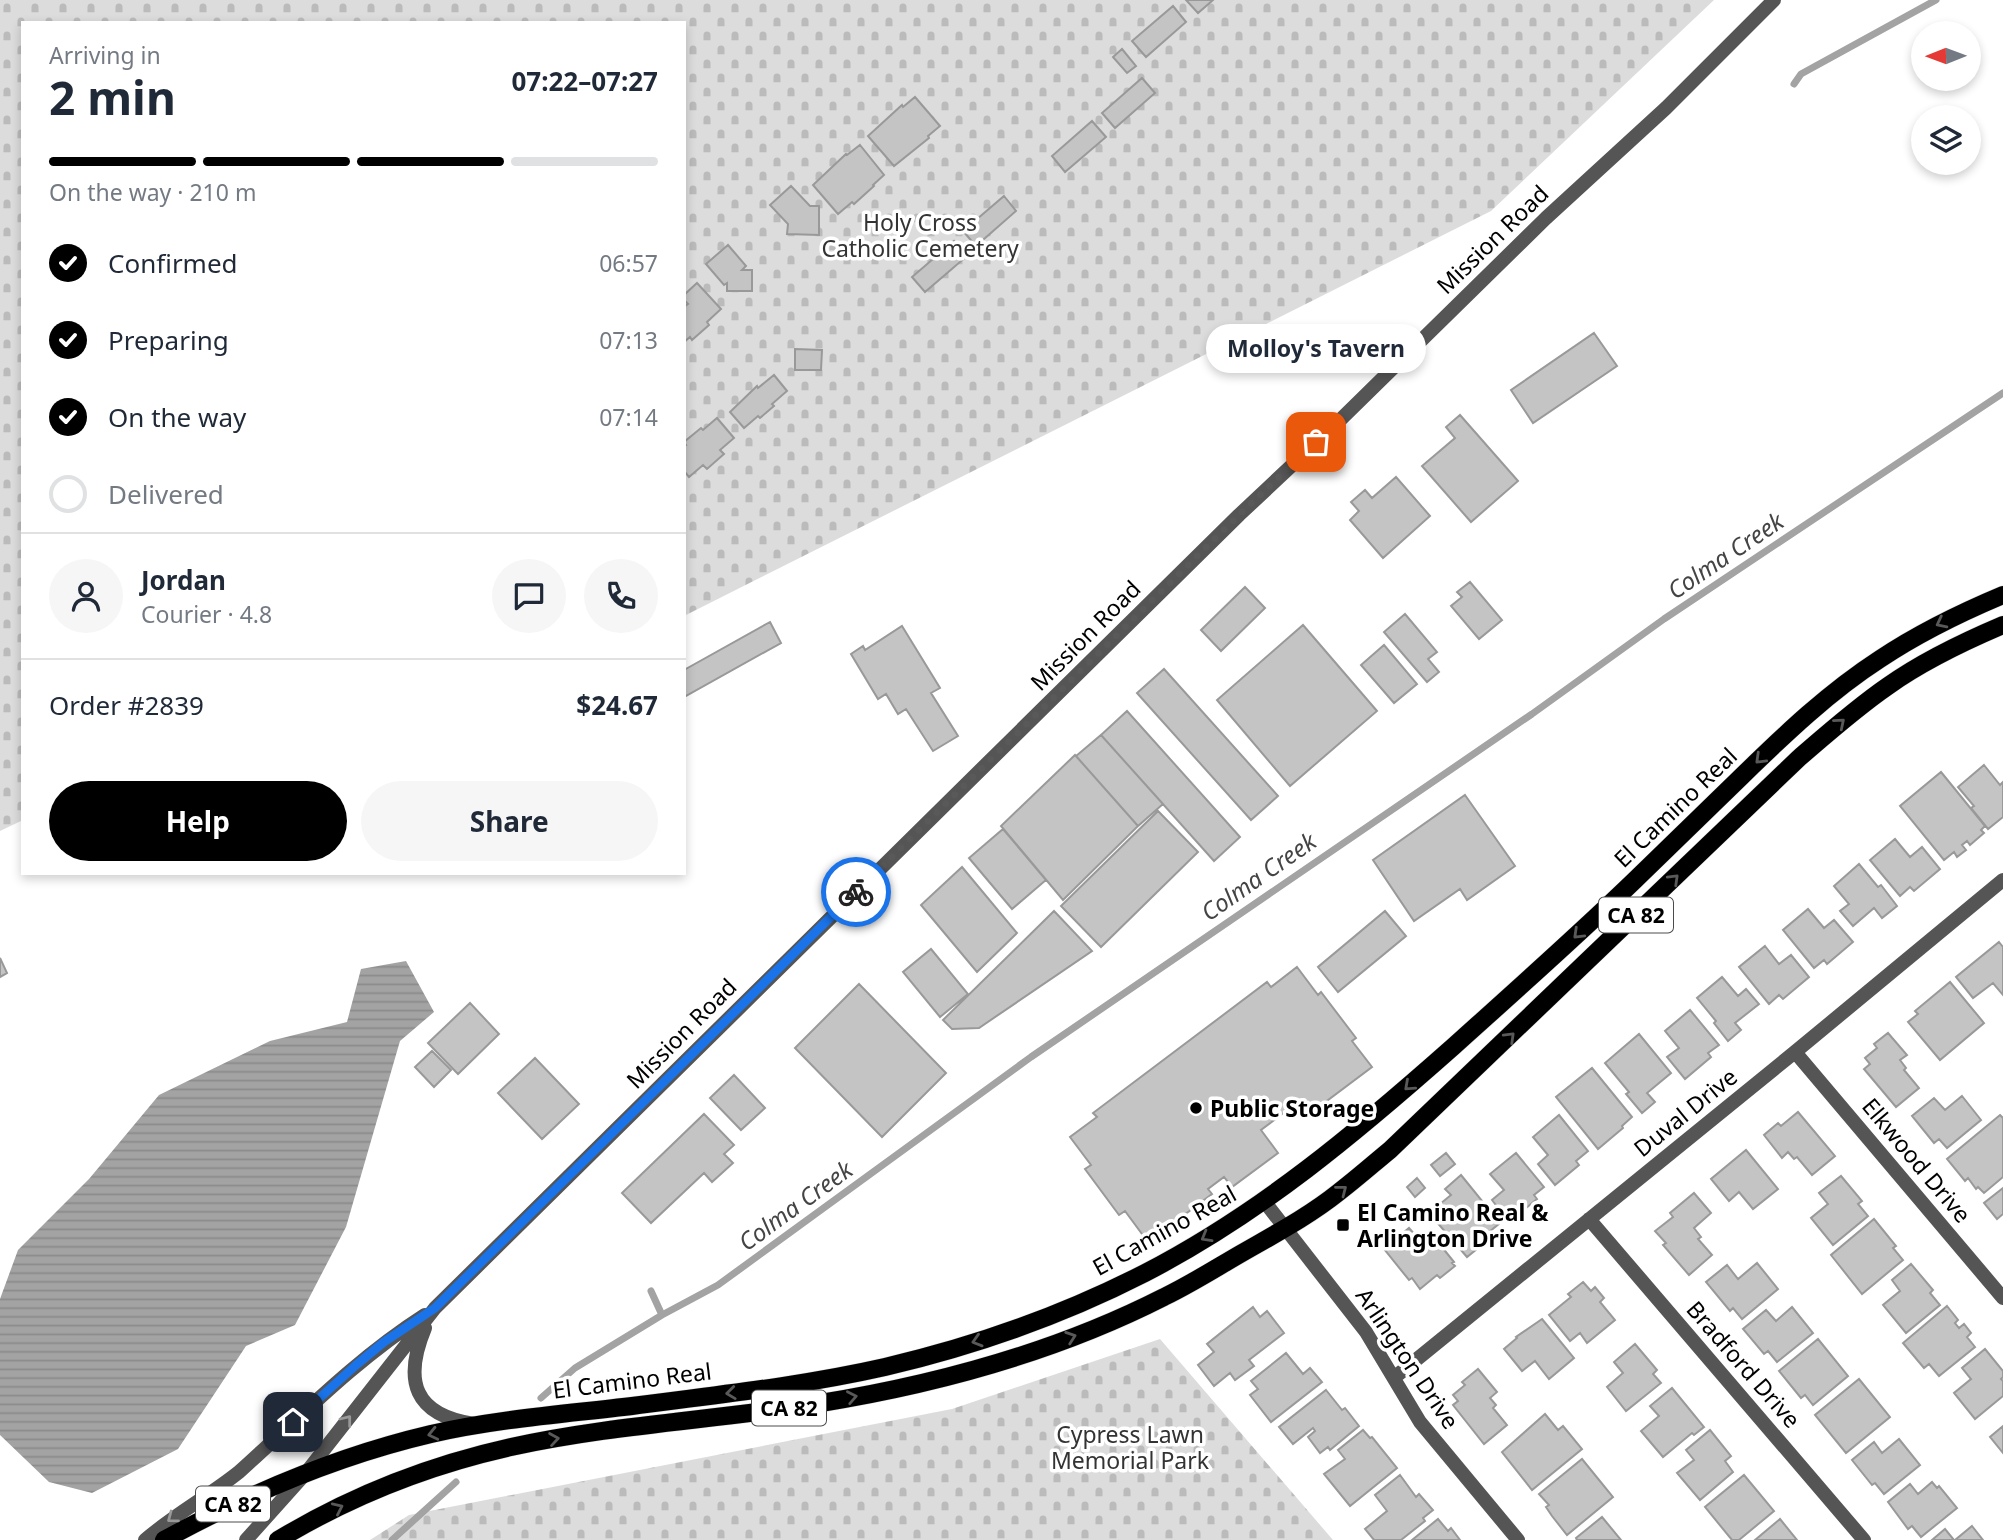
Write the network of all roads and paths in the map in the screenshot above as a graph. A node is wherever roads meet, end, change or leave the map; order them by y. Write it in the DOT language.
graph roads {
  1 [pos="1774,0"];
  2 [pos="2003,596"];
  3 [pos="2003,625"];
  4 [pos="2003,880"];
  5 [pos="1795,1052"];
  6 [pos="1264,1201"];
  7 [pos="1589,1219"];
  8 [pos="1286,1228"];
  9 [pos="2003,1298"];
  10 [pos="435,1308"];
  11 [pos="1395,1377"];
  12 [pos="481,1425"];
  13 [pos="305,1474"];
  14 [pos="145,1540"];
  15 [pos="164,1540"];
  16 [pos="246,1540"];
  17 [pos="278,1540"];
  18 [pos="1518,1540"];
  19 [pos="1864,1540"];
  1 -- 10 [label="street, Mission Road"];
  2 -- 6 [label="main road, El Camino Real / CA 82, one-way"];
  8 -- 3 [label="main road, El Camino Real / CA 82, one-way"];
  4 -- 5 [label="street, Duval Drive"];
  5 -- 7 [label="street, Duval Drive"];
  5 -- 9 [label="street, Elkwood Drive"];
  6 -- 8 [label="street, Arlington Drive"];
  6 -- 12 [label="main road, El Camino Real / CA 82, one-way"];
  7 -- 11 [label="street, Duval Drive"];
  7 -- 19 [label="street, Bradford Drive"];
  8 -- 11 [label="street, Arlington Drive"];
  17 -- 8 [label="main road, El Camino Real / CA 82, one-way"];
  10 -- 12 [label="street, Mission Road"];
  13 -- 10 [label="street, Mission Road, one-way"];
  10 -- 14 [label="street, Mission Road, one-way"];
  11 -- 18 [label="street, Arlington Drive"];
  12 -- 13 [label="main road, El Camino Real / CA 82, one-way"];
  13 -- 15 [label="main road, El Camino Real / CA 82"];
  13 -- 16 [label="street, Mission Road"];
}
